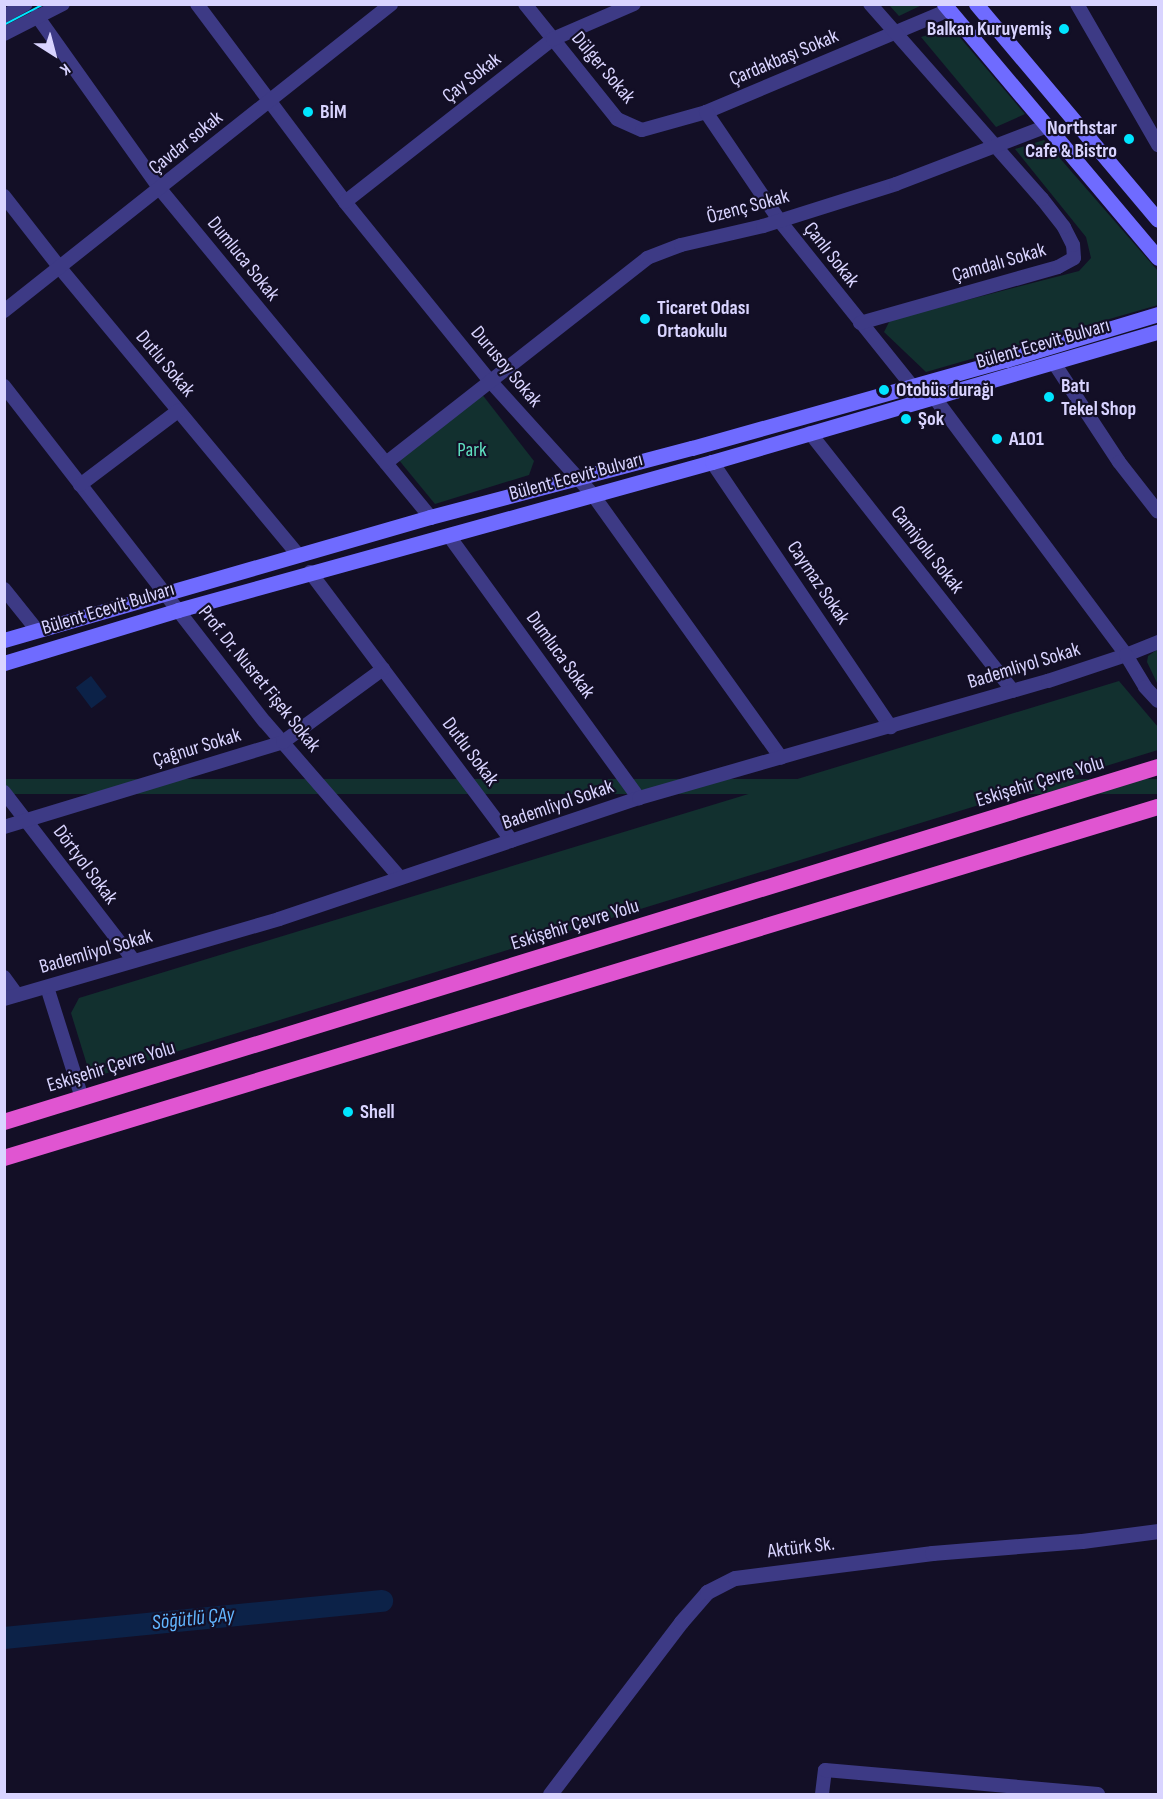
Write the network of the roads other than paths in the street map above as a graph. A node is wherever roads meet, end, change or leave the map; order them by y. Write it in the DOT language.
graph roads {
  1 [pos="26,4"];
  2 [pos="63,4"];
  3 [pos="196,4"];
  4 [pos="391,4"];
  5 [pos="525,4"];
  6 [pos="870,4"];
  7 [pos="976,4"];
  8 [pos="1077,4"];
  9 [pos="629,5"];
  10 [pos="947,7"];
  11 [pos="4,16"];
  12 [pos="37,16"];
  13 [pos="893,32"];
  14 [pos="4,34"];
  15 [pos="553,39"];
  16 [pos="268,102"];
  17 [pos="706,112"];
  18 [pos="632,126"];
  19 [pos="1047,126"];
  20 [pos="1158,145"];
  21 [pos="995,146"];
  22 [pos="160,189"];
  23 [pos="4,196"];
  24 [pos="345,202"];
  25 [pos="1158,218"];
  26 [pos="779,220"];
  27 [pos="1158,258"];
  28 [pos="60,268"];
  29 [pos="4,311"];
  30 [pos="1158,314"];
  31 [pos="860,323"];
  32 [pos="1158,332"];
  33 [pos="1054,363"];
  34 [pos="491,382"];
  35 [pos="4,386"];
  36 [pos="912,386"];
  37 [pos="934,397"];
  38 [pos="178,411"];
  39 [pos="810,433"];
  40 [pos="712,462"];
  41 [pos="386,463"];
  42 [pos="576,478"];
  43 [pos="80,485"];
  44 [pos="593,495"];
  45 [pos="1158,512"];
  46 [pos="430,517"];
  47 [pos="449,536"];
  48 [pos="298,555"];
  49 [pos="310,572"];
  50 [pos="4,589"];
  51 [pos="165,596"];
  52 [pos="178,610"];
  53 [pos="37,630"];
  54 [pos="4,640"];
  55 [pos="1158,642"];
  56 [pos="1126,654"];
  57 [pos="4,663"];
  58 [pos="383,669"];
  59 [pos="1012,691"];
  60 [pos="1158,701"];
  61 [pos="891,726"];
  62 [pos="283,742"];
  63 [pos="781,758"];
  64 [pos="1158,767"];
  65 [pos="4,792"];
  66 [pos="639,798"];
  67 [pos="1158,807"];
  68 [pos="26,820"];
  69 [pos="4,827"];
  70 [pos="512,841"];
  71 [pos="400,878"];
  72 [pos="134,961"];
  73 [pos="4,977"];
  74 [pos="47,987"];
  75 [pos="11,997"];
  76 [pos="82,1098"];
  77 [pos="4,1122"];
  78 [pos="4,1158"];
  79 [pos="1158,1531"];
  80 [pos="550,1794"];
  81 [pos="822,1794"];
  82 [pos="1098,1794"];
  1 -- 11 [label="street"];
  2 -- 12 [label="street"];
  3 -- 16 [label="street, Durusoy Sokak"];
  4 -- 16 [label="street, Çavdar sokak"];
  5 -- 15 [label="street, Dülger Sokak"];
  6 -- 13 [label="street, Çamdalı Sokak"];
  7 -- 25 [label="main road"];
  8 -- 20 [label="street"];
  9 -- 15 [label="street, Çay Sokak"];
  10 -- 13 [label="street, Çardakbaşı Sokak"];
  10 -- 19 [label="main road"];
  12 -- 14 [label="street"];
  12 -- 22 [label="street, Dumluca Sokak"];
  13 -- 17 [label="street, Çardakbaşı Sokak"];
  13 -- 21 [label="street, Çamdalı Sokak"];
  15 -- 18 [label="street, Dülger Sokak"];
  15 -- 24 [label="street, Çay Sokak"];
  16 -- 22 [label="street, Çavdar sokak"];
  16 -- 24 [label="street, Durusoy Sokak"];
  17 -- 18 [label="street, Çardakbaşı Sokak"];
  17 -- 26 [label="street, Çanlı Sokak"];
  19 -- 21 [label="street, Özenç Sokak"];
  19 -- 27 [label="main road"];
  21 -- 26 [label="street, Özenç Sokak"];
  21 -- 31 [label="street, Çamdalı Sokak"];
  22 -- 28 [label="street, Çavdar sokak"];
  22 -- 41 [label="street, Dumluca Sokak"];
  23 -- 28 [label="street, Dutlu Sokak"];
  24 -- 34 [label="street, Durusoy Sokak"];
  26 -- 31 [label="street, Çanlı Sokak"];
  26 -- 34 [label="street, Özenç Sokak"];
  28 -- 29 [label="street, Çavdar sokak"];
  28 -- 38 [label="street, Dutlu Sokak"];
  30 -- 36 [label="main road, Bülent Ecevit Bulvarı"];
  31 -- 36 [label="street, Çanlı Sokak"];
  32 -- 33 [label="main road, Bülent Ecevit Bulvarı"];
  33 -- 37 [label="main road, Bülent Ecevit Bulvarı"];
  33 -- 45 [label="street"];
  34 -- 41 [label="street, Özenç Sokak"];
  34 -- 42 [label="street, Durusoy Sokak"];
  35 -- 43 [label="street, Prof. Dr. Nusret Fişek Sokak"];
  36 -- 42 [label="main road, Bülent Ecevit Bulvarı"];
  37 -- 39 [label="main road, Bülent Ecevit Bulvarı"];
  37 -- 56 [label="street"];
  38 -- 43 [label="street"];
  38 -- 48 [label="street, Dutlu Sokak"];
  39 -- 40 [label="main road, Bülent Ecevit Bulvarı"];
  39 -- 59 [label="street, Camiyolu Sokak"];
  40 -- 44 [label="main road, Bülent Ecevit Bulvarı"];
  40 -- 61 [label="street, Caymaz Sokak"];
  41 -- 46 [label="street, Dumluca Sokak"];
  42 -- 44 [label="street, Durusoy Sokak"];
  42 -- 46 [label="main road, Bülent Ecevit Bulvarı"];
  43 -- 51 [label="street, Prof. Dr. Nusret Fişek Sokak"];
  44 -- 47 [label="main road, Bülent Ecevit Bulvarı"];
  44 -- 63 [label="street, Durusoy Sokak"];
  46 -- 48 [label="main road, Bülent Ecevit Bulvarı"];
  47 -- 49 [label="main road, Bülent Ecevit Bulvarı"];
  47 -- 66 [label="street, Dumluca Sokak"];
  48 -- 51 [label="main road, Bülent Ecevit Bulvarı"];
  49 -- 52 [label="main road, Bülent Ecevit Bulvarı"];
  49 -- 58 [label="street, Dutlu Sokak"];
  50 -- 53 [label="street"];
  51 -- 52 [label="street, Prof. Dr. Nusret Fişek Sokak"];
  51 -- 53 [label="main road, Bülent Ecevit Bulvarı"];
  52 -- 57 [label="main road, Bülent Ecevit Bulvarı"];
  52 -- 62 [label="street, Prof. Dr. Nusret Fişek Sokak"];
  53 -- 54 [label="main road, Bülent Ecevit Bulvarı"];
  55 -- 56 [label="street, Bademliyol Sokak"];
  56 -- 59 [label="street, Bademliyol Sokak"];
  56 -- 60 [label="street"];
  58 -- 62 [label="street, Çağnur Sokak"];
  58 -- 70 [label="street, Dutlu Sokak"];
  59 -- 61 [label="street, Bademliyol Sokak"];
  61 -- 63 [label="street, Bademliyol Sokak"];
  62 -- 68 [label="street, Çağnur Sokak"];
  62 -- 71 [label="street, Prof. Dr. Nusret Fişek Sokak"];
  63 -- 66 [label="street, Bademliyol Sokak"];
  64 -- 76 [label="highway, Eskişehir Çevre Yolu"];
  65 -- 68 [label="street, Dörtyol Sokak"];
  66 -- 70 [label="street, Bademliyol Sokak"];
  67 -- 78 [label="highway"];
  68 -- 69 [label="street, Çağnur Sokak"];
  68 -- 72 [label="street, Dörtyol Sokak"];
  70 -- 71 [label="street, Bademliyol Sokak"];
  71 -- 72 [label="street, Bademliyol Sokak"];
  72 -- 74 [label="street, Bademliyol Sokak"];
  73 -- 75 [label="street"];
  74 -- 75 [label="street, Bademliyol Sokak"];
  74 -- 76 [label="street"];
  76 -- 77 [label="highway, Eskişehir Çevre Yolu"];
  79 -- 80 [label="street, Aktürk Sk."];
  81 -- 82 [label="street"];
}
